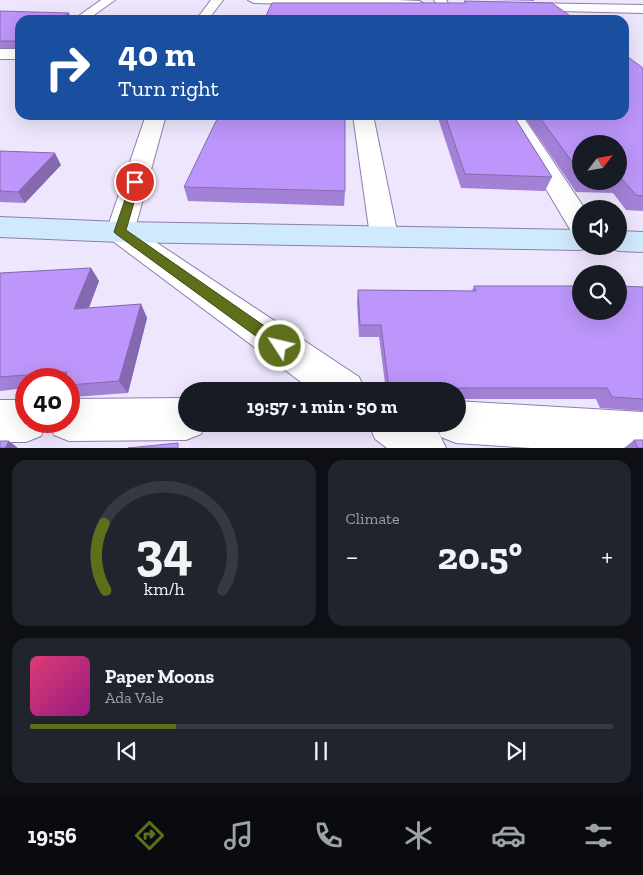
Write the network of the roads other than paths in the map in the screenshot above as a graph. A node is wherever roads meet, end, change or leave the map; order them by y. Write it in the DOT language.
graph roads {
  1 [pos="109,0"];
  2 [pos="217,0"];
  3 [pos="254,0"];
  4 [pos="634,0"];
  5 [pos="441,2"];
  6 [pos="344,4"];
  7 [pos="544,4"];
  8 [pos="462,5"];
  9 [pos="643,5"];
  10 [pos="510,7"];
  11 [pos="643,9"];
  12 [pos="87,15"];
  13 [pos="206,15"];
  14 [pos="449,15"];
  15 [pos="560,15"];
  16 [pos="0,54"];
  17 [pos="15,54"];
  18 [pos="154,120"];
  19 [pos="364,120"];
  20 [pos="515,120"];
  21 [pos="572,210"];
  22 [pos="0,227"];
  23 [pos="120,232"];
  24 [pos="384,236"];
  25 [pos="572,240"];
  26 [pos="627,241"];
  27 [pos="643,242"];
  28 [pos="332,382"];
  29 [pos="178,419"];
  30 [pos="80,420"];
  31 [pos="0,421"];
  32 [pos="15,421"];
  33 [pos="466,423"];
  34 [pos="401,432"];
  35 [pos="643,433"];
  36 [pos="424,448"];
  1 -- 12 [label="street"];
  2 -- 13 [label="street"];
  3 -- 6 [label="street"];
  4 -- 9 [label="street"];
  5 -- 6 [label="street"];
  5 -- 8 [label="street"];
  5 -- 14 [label="street"];
  7 -- 10 [label="street"];
  7 -- 11 [label="street"];
  7 -- 15 [label="street"];
  16 -- 17 [label="street"];
  18 -- 23 [label="street"];
  19 -- 24 [label="street"];
  20 -- 21 [label="street"];
  22 -- 23 [label="main road"];
  23 -- 24 [label="main road"];
  23 -- 28 [label="street"];
  24 -- 25 [label="main road"];
  26 -- 27 [label="main road"];
  29 -- 30 [label="street"];
  31 -- 32 [label="street"];
  33 -- 35 [label="street"];
  34 -- 36 [label="street"];
}
